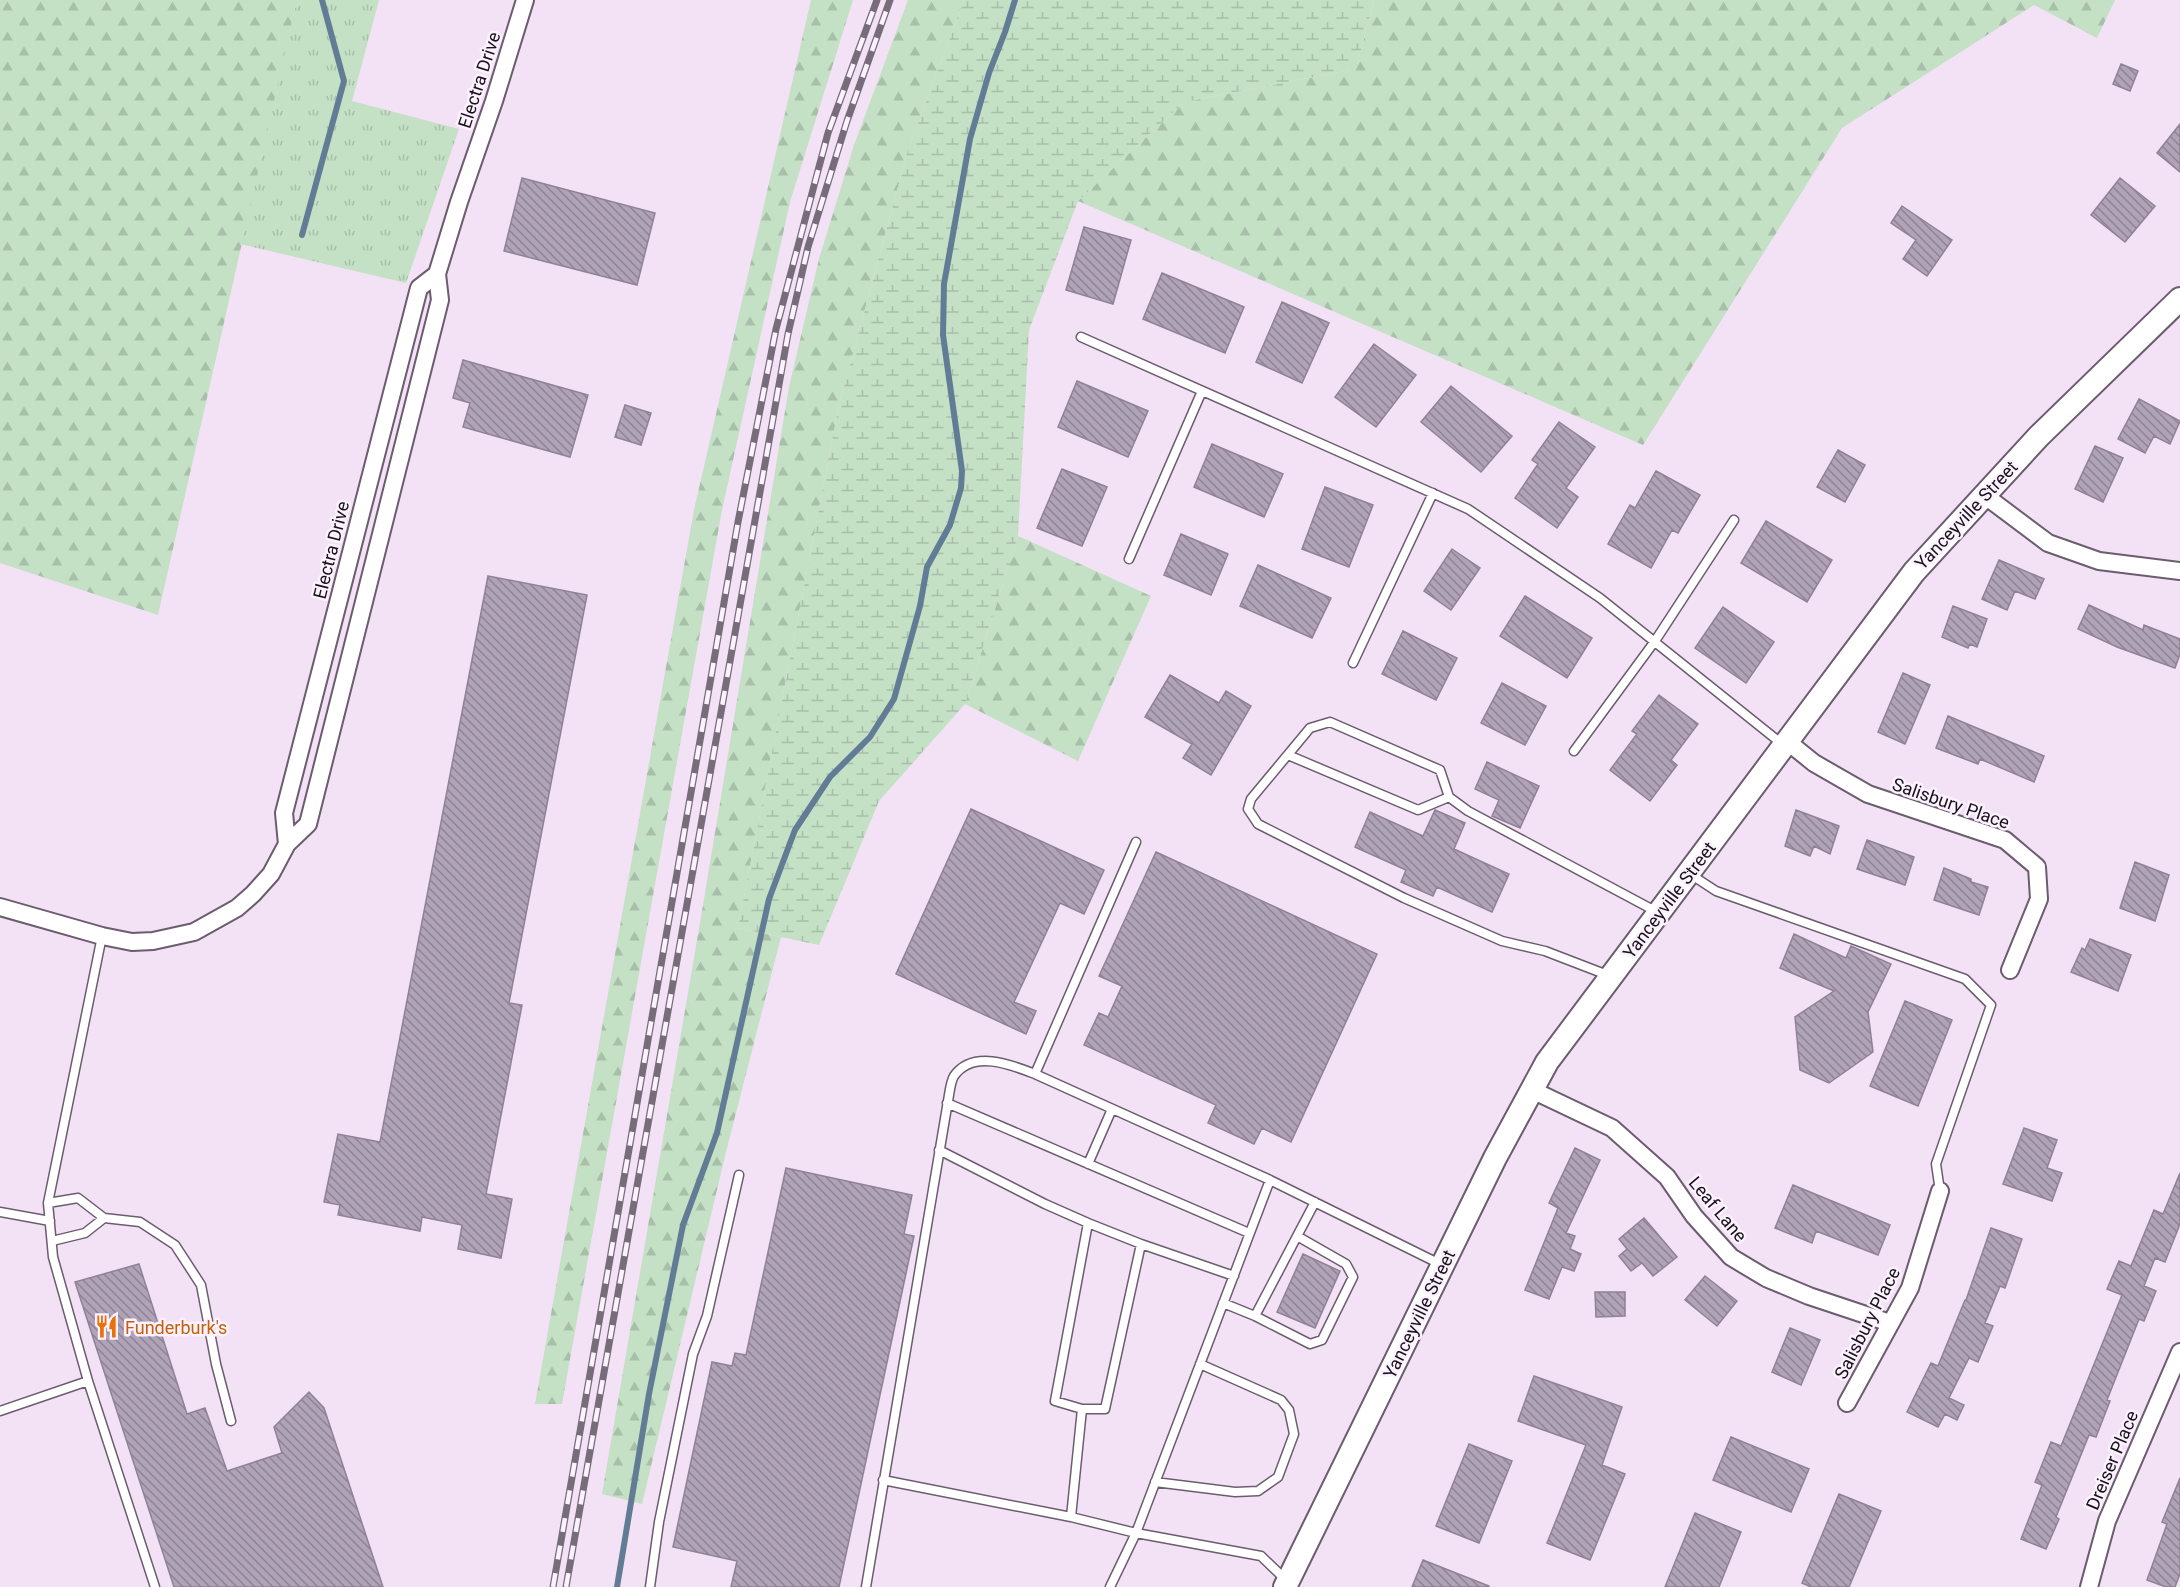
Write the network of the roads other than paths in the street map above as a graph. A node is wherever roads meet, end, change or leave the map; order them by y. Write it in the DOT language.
graph roads {
  1 [pos="525,0"];
  2 [pos="437,274"];
  3 [pos="2180,299"];
  4 [pos="1081,337"];
  5 [pos="1202,391"];
  6 [pos="382,483"];
  7 [pos="1433,493"];
  8 [pos="1984,495"];
  9 [pos="1734,520"];
  10 [pos="1129,560"];
  11 [pos="2180,571"];
  12 [pos="1655,641"];
  13 [pos="1353,663"];
  14 [pos="1786,744"];
  15 [pos="1574,751"];
  16 [pos="1288,755"];
  17 [pos="1449,796"];
  18 [pos="1136,842"];
  19 [pos="287,844"];
  20 [pos="1689,873"];
  21 [pos="0,907"];
  22 [pos="1659,913"];
  23 [pos="102,936"];
  24 [pos="2010,970"];
  25 [pos="1612,977"];
  26 [pos="1035,1074"];
  27 [pos="1532,1090"];
  28 [pos="947,1103"];
  29 [pos="1112,1109"];
  30 [pos="939,1150"];
  31 [pos="1088,1164"];
  32 [pos="739,1175"];
  33 [pos="1270,1180"];
  34 [pos="1940,1191"];
  35 [pos="1315,1202"];
  36 [pos="48,1203"];
  37 [pos="0,1212"];
  38 [pos="104,1218"];
  39 [pos="50,1221"];
  40 [pos="1088,1222"];
  41 [pos="1249,1233"];
  42 [pos="1297,1236"];
  43 [pos="52,1241"];
  44 [pos="1141,1244"];
  45 [pos="1443,1265"];
  46 [pos="1234,1275"];
  47 [pos="1223,1303"];
  48 [pos="1255,1316"];
  49 [pos="1890,1323"];
  50 [pos="2180,1352"];
  51 [pos="1200,1364"];
  52 [pos="88,1382"];
  53 [pos="1847,1402"];
  54 [pos="1082,1409"];
  55 [pos="0,1411"];
  56 [pos="231,1420"];
  57 [pos="883,1480"];
  58 [pos="1155,1482"];
  59 [pos="1071,1517"];
  60 [pos="1136,1533"];
  61 [pos="1286,1584"];
  62 [pos="156,1587"];
  63 [pos="650,1587"];
  64 [pos="866,1587"];
  65 [pos="1110,1587"];
  66 [pos="2089,1587"];
  1 -- 2 [label="street, Electra Drive"];
  2 -- 6 [label="street, Electra Drive"];
  2 -- 6 [label="street, Electra Drive"];
  3 -- 8 [label="main road, Yanceyville Street"];
  4 -- 5 [label="lane"];
  5 -- 7 [label="lane"];
  5 -- 10 [label="lane"];
  6 -- 19 [label="street, Electra Drive"];
  6 -- 19 [label="street, Electra Drive"];
  7 -- 12 [label="lane"];
  7 -- 13 [label="lane"];
  8 -- 11 [label="street"];
  8 -- 14 [label="main road, Yanceyville Street"];
  9 -- 12 [label="lane"];
  12 -- 14 [label="lane"];
  12 -- 15 [label="lane"];
  14 -- 20 [label="main road, Yanceyville Street"];
  14 -- 24 [label="street, Salisbury Place"];
  16 -- 17 [label="lane"];
  16 -- 17 [label="lane"];
  16 -- 25 [label="lane"];
  17 -- 22 [label="lane"];
  18 -- 26 [label="lane"];
  19 -- 23 [label="street, Electra Drive"];
  20 -- 22 [label="main road, Yanceyville Street"];
  20 -- 34 [label="lane"];
  21 -- 23 [label="street, Electra Drive"];
  22 -- 25 [label="main road, Yanceyville Street"];
  23 -- 36 [label="lane"];
  25 -- 27 [label="main road, Yanceyville Street"];
  26 -- 28 [label="lane"];
  26 -- 29 [label="lane"];
  27 -- 45 [label="main road, Yanceyville Street"];
  27 -- 49 [label="street, Leaf Lane"];
  28 -- 30 [label="lane"];
  28 -- 31 [label="lane"];
  29 -- 31 [label="lane"];
  29 -- 33 [label="lane"];
  30 -- 40 [label="lane"];
  30 -- 57 [label="lane"];
  31 -- 41 [label="lane"];
  32 -- 63 [label="lane"];
  33 -- 35 [label="lane"];
  33 -- 41 [label="lane"];
  34 -- 49 [label="street, Salisbury Place"];
  35 -- 42 [label="lane"];
  35 -- 45 [label="lane"];
  36 -- 38 [label="lane"];
  36 -- 39 [label="lane"];
  37 -- 39 [label="lane"];
  38 -- 43 [label="lane"];
  38 -- 56 [label="lane"];
  39 -- 43 [label="lane"];
  40 -- 44 [label="lane"];
  40 -- 54 [label="lane"];
  41 -- 46 [label="lane"];
  42 -- 48 [label="lane"];
  42 -- 48 [label="lane"];
  43 -- 52 [label="lane"];
  44 -- 46 [label="lane"];
  44 -- 54 [label="lane"];
  45 -- 61 [label="main road, Yanceyville Street"];
  46 -- 47 [label="lane"];
  47 -- 48 [label="lane"];
  47 -- 51 [label="lane"];
  49 -- 53 [label="street, Salisbury Place"];
  50 -- 66 [label="street, Dreiser Place"];
  51 -- 58 [label="lane"];
  51 -- 58 [label="lane"];
  52 -- 55 [label="lane"];
  52 -- 62 [label="lane"];
  54 -- 59 [label="lane"];
  57 -- 59 [label="lane"];
  57 -- 64 [label="lane"];
  58 -- 60 [label="lane"];
  59 -- 60 [label="lane"];
  60 -- 61 [label="lane"];
  60 -- 65 [label="lane"];
}
